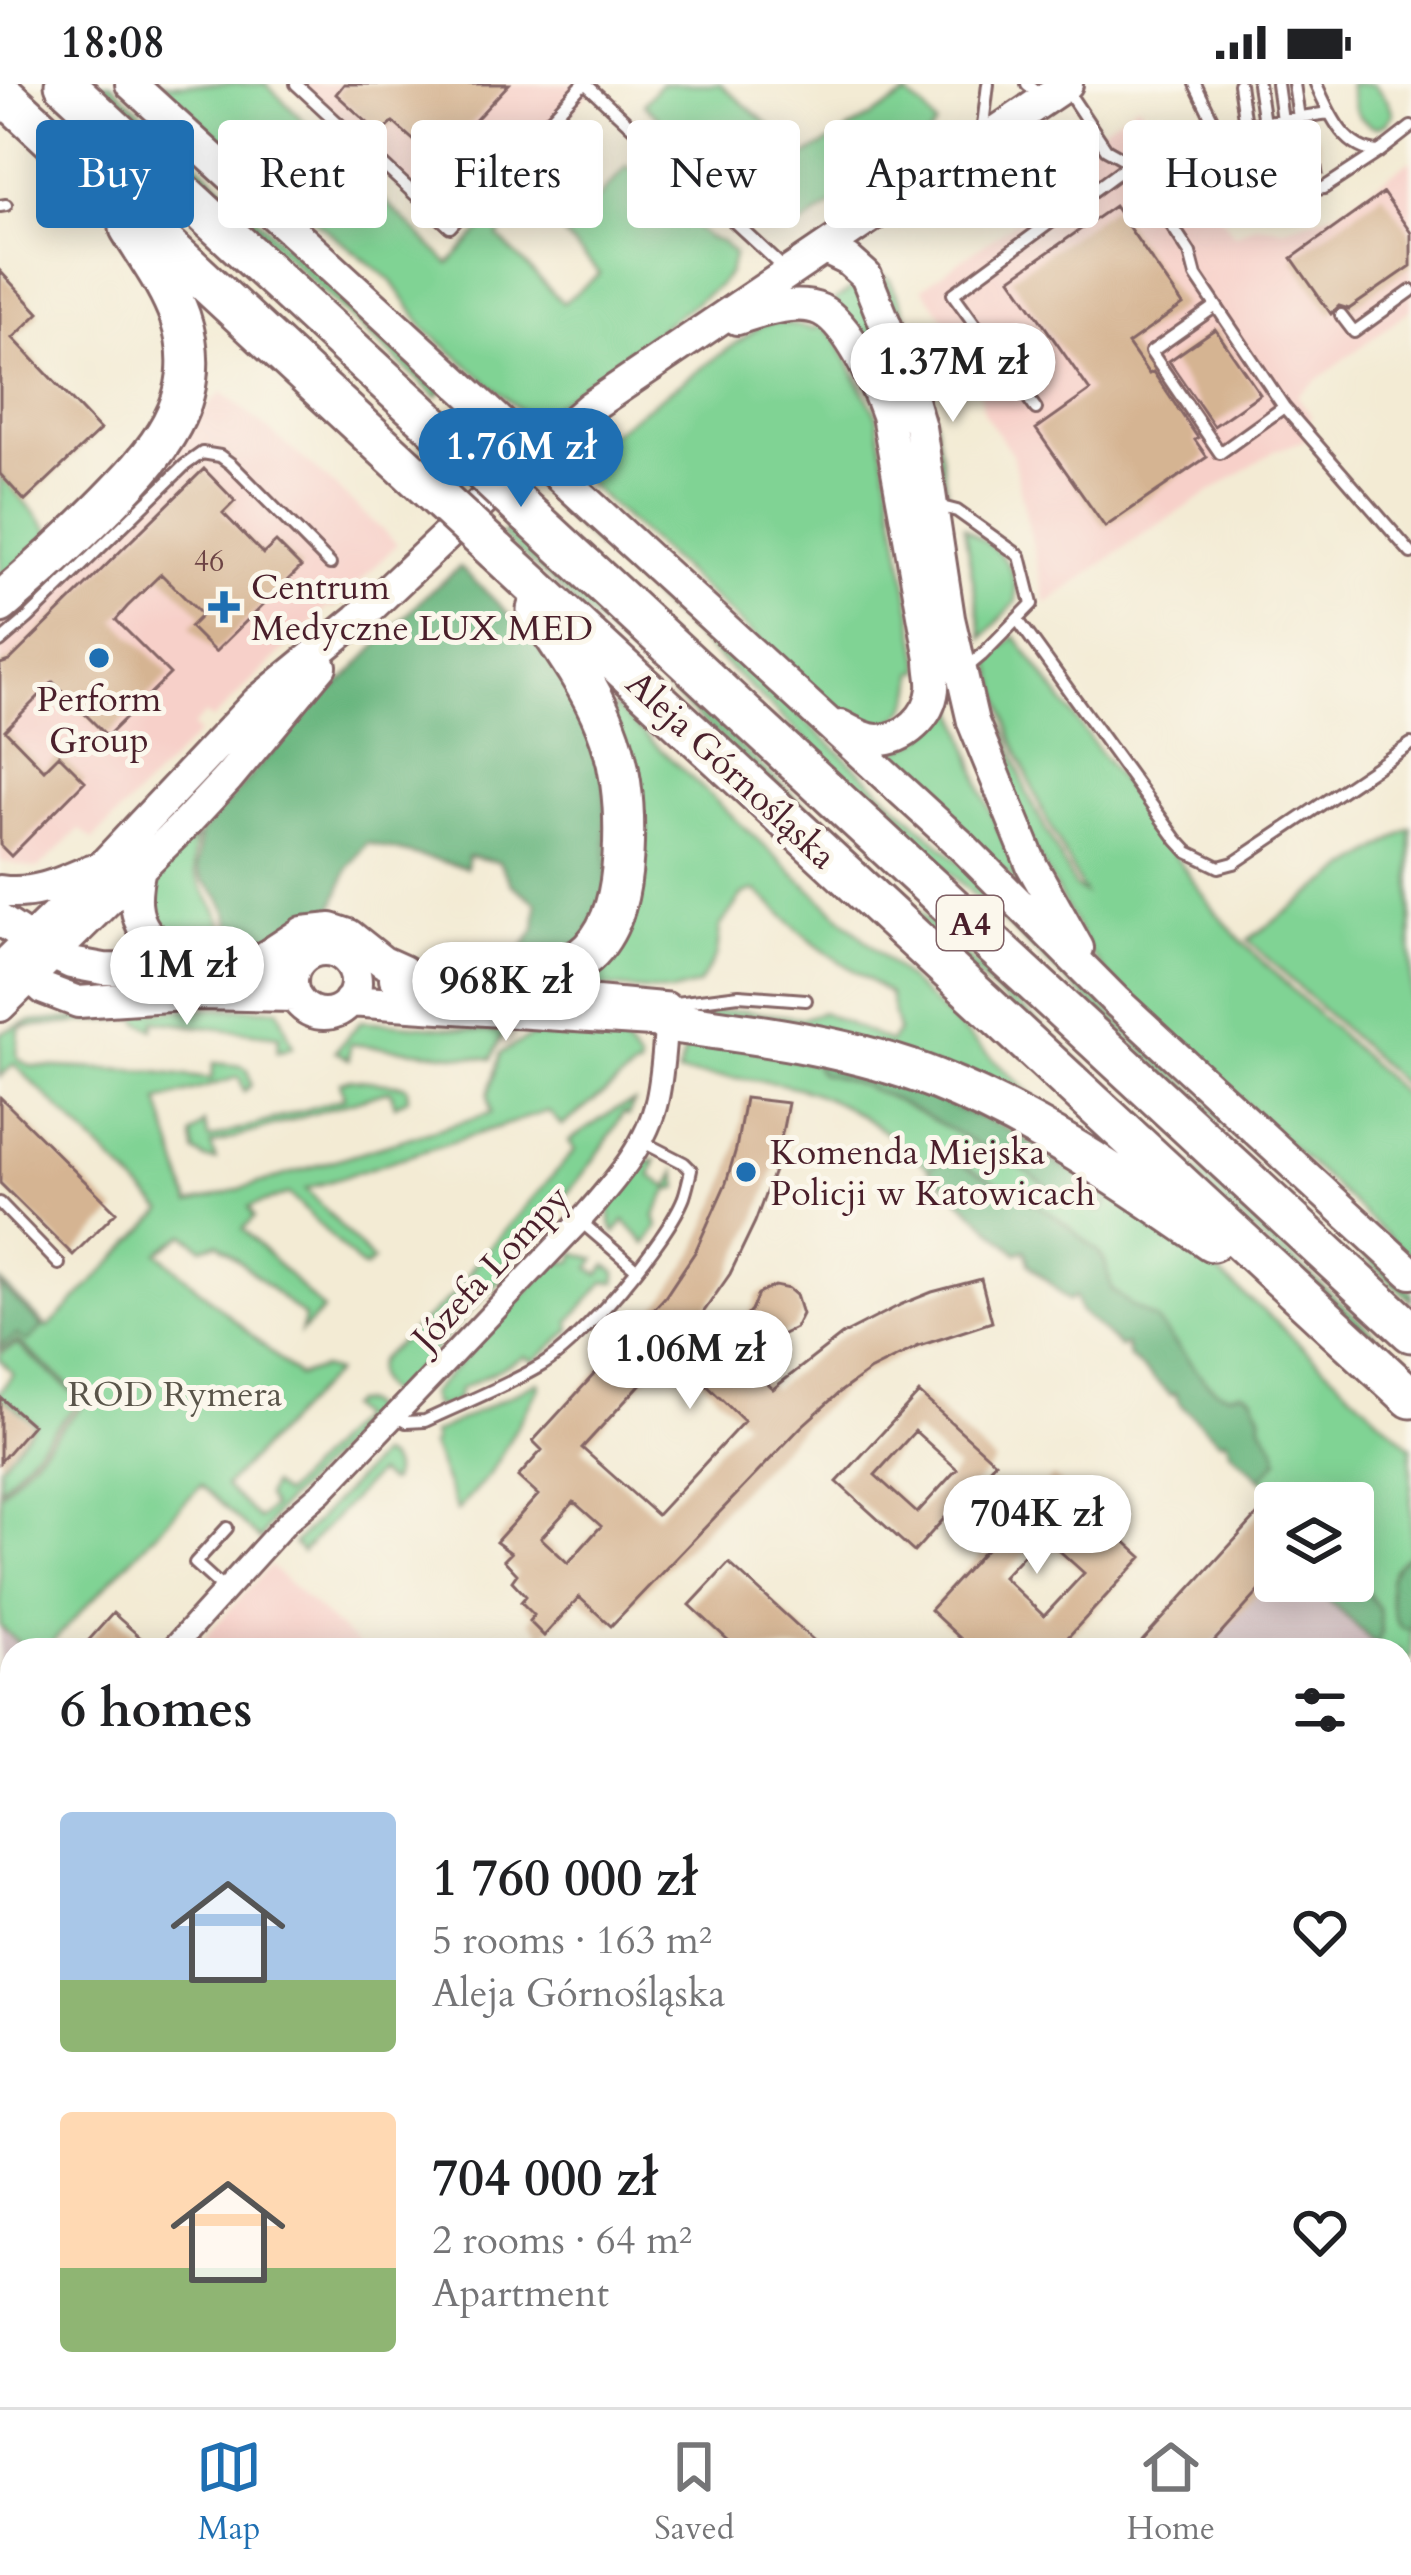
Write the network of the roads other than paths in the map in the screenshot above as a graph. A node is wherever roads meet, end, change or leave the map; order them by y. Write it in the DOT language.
graph roads {
  1 [pos="65,84"];
  2 [pos="131,84"];
  3 [pos="296,84"];
  4 [pos="584,84"];
  5 [pos="988,84"];
  6 [pos="1195,84"];
  7 [pos="1239,84"];
  8 [pos="1258,84"];
  9 [pos="1277,84"];
  10 [pos="1294,84"];
  11 [pos="1316,84"];
  12 [pos="1051,88"];
  13 [pos="0,91"];
  14 [pos="1329,113"];
  15 [pos="1299,118"];
  16 [pos="983,120"];
  17 [pos="1010,120"];
  18 [pos="1213,120"];
  19 [pos="1252,120"];
  20 [pos="1254,120"];
  21 [pos="1282,120"];
  22 [pos="36,124"];
  23 [pos="1411,127"];
  24 [pos="1379,152"];
  25 [pos="1123,159"];
  26 [pos="1123,170"];
  27 [pos="1321,188"];
  28 [pos="130,228"];
  29 [pos="148,228"];
  30 [pos="855,228"];
  31 [pos="869,228"];
  32 [pos="1173,228"];
  33 [pos="825,249"];
  34 [pos="789,273"];
  35 [pos="866,276"];
  36 [pos="1411,291"];
  37 [pos="1216,305"];
  38 [pos="821,310"];
  39 [pos="1341,315"];
  40 [pos="708,328"];
  41 [pos="1284,407"];
  42 [pos="1036,409"];
  43 [pos="931,504"];
  44 [pos="496,551"];
  45 [pos="1411,553"];
  46 [pos="330,564"];
  47 [pos="0,603"];
  48 [pos="358,619"];
  49 [pos="1017,620"];
  50 [pos="0,642"];
  51 [pos="961,673"];
  52 [pos="820,716"];
  53 [pos="1411,744"];
  54 [pos="103,865"];
  55 [pos="140,868"];
  56 [pos="0,891"];
  57 [pos="0,920"];
  58 [pos="21,959"];
  59 [pos="199,969"];
  60 [pos="245,970"];
  61 [pos="353,970"];
  62 [pos="295,982"];
  63 [pos="414,983"];
  64 [pos="508,990"];
  65 [pos="806,1000"];
  66 [pos="349,1001"];
  67 [pos="1116,1001"];
  68 [pos="0,1006"];
  69 [pos="667,1013"];
  70 [pos="641,1142"];
  71 [pos="0,1203"];
  72 [pos="580,1221"];
  73 [pos="59,1264"];
  74 [pos="636,1269"];
  75 [pos="1411,1273"];
  76 [pos="1329,1323"];
  77 [pos="1411,1332"];
  78 [pos="1411,1398"];
  79 [pos="395,1416"];
  80 [pos="227,1528"];
  81 [pos="226,1591"];
  82 [pos="182,1638"];
  1 -- 77 [label="highway, Aleja Górnośląska / A4, bridge"];
  2 -- 52 [label="street, bridge"];
  3 -- 4 [label="lane"];
  4 -- 34 [label="lane"];
  5 -- 16 [label="lane"];
  6 -- 18 [label="lane"];
  7 -- 19 [label="lane"];
  8 -- 20 [label="lane"];
  9 -- 21 [label="lane"];
  10 -- 15 [label="lane"];
  11 -- 14 [label="lane"];
  12 -- 17 [label="street"];
  12 -- 25 [label="lane"];
  13 -- 22 [label="highway, Aleja Górnośląska / A4"];
  14 -- 15 [label="lane"];
  14 -- 24 [label="lane"];
  15 -- 21 [label="lane"];
  23 -- 24 [label="lane"];
  24 -- 27 [label="lane"];
  26 -- 42 [label="lane"];
  28 -- 47 [label="highway"];
  29 -- 44 [label="highway, Aleja Górnośląska / A4, bridge"];
  30 -- 33 [label="street"];
  31 -- 35 [label="street"];
  32 -- 37 [label="lane"];
  33 -- 34 [label="street"];
  33 -- 35 [label="street"];
  33 -- 38 [label="street"];
  34 -- 38 [label="street"];
  34 -- 40 [label="street"];
  35 -- 43 [label="street"];
  36 -- 39 [label="lane"];
  37 -- 41 [label="lane"];
  37 -- 41 [label="lane"];
  38 -- 40 [label="street"];
  38 -- 52 [label="street"];
  40 -- 48 [label="street"];
  41 -- 45 [label="lane"];
  43 -- 49 [label="lane"];
  43 -- 51 [label="street"];
  44 -- 64 [label="highway"];
  44 -- 76 [label="highway, Aleja Górnośląska / A4"];
  46 -- 50 [label="lane"];
  48 -- 54 [label="street"];
  48 -- 55 [label="street"];
  49 -- 51 [label="lane"];
  49 -- 53 [label="lane"];
  51 -- 67 [label="street"];
  52 -- 67 [label="street"];
  54 -- 56 [label="street"];
  54 -- 58 [label="street"];
  55 -- 58 [label="street"];
  55 -- 59 [label="street"];
  57 -- 58 [label="street"];
  58 -- 59 [label="street"];
  58 -- 62 [label="street"];
  58 -- 68 [label="street"];
  59 -- 60 [label="street"];
  60 -- 62 [label="street"];
  60 -- 63 [label="street"];
  61 -- 62 [label="street"];
  61 -- 63 [label="street"];
  61 -- 66 [label="street"];
  62 -- 66 [label="street"];
  63 -- 64 [label="street"];
  64 -- 69 [label="street"];
  65 -- 69 [label="lane"];
  66 -- 69 [label="street"];
  67 -- 75 [label="street"];
  69 -- 70 [label="street, Józefa Lompy"];
  69 -- 76 [label="highway"];
  70 -- 72 [label="street, Józefa Lompy"];
  70 -- 74 [label="lane"];
  71 -- 73 [label="lane"];
  72 -- 74 [label="lane"];
  72 -- 79 [label="street, Józefa Lompy"];
  74 -- 79 [label="lane"];
  76 -- 78 [label="highway, Aleja Górnośląska / A4"];
  79 -- 81 [label="street, Józefa Lompy"];
  80 -- 81 [label="lane"];
  81 -- 82 [label="street, Józefa Lompy"];
}
